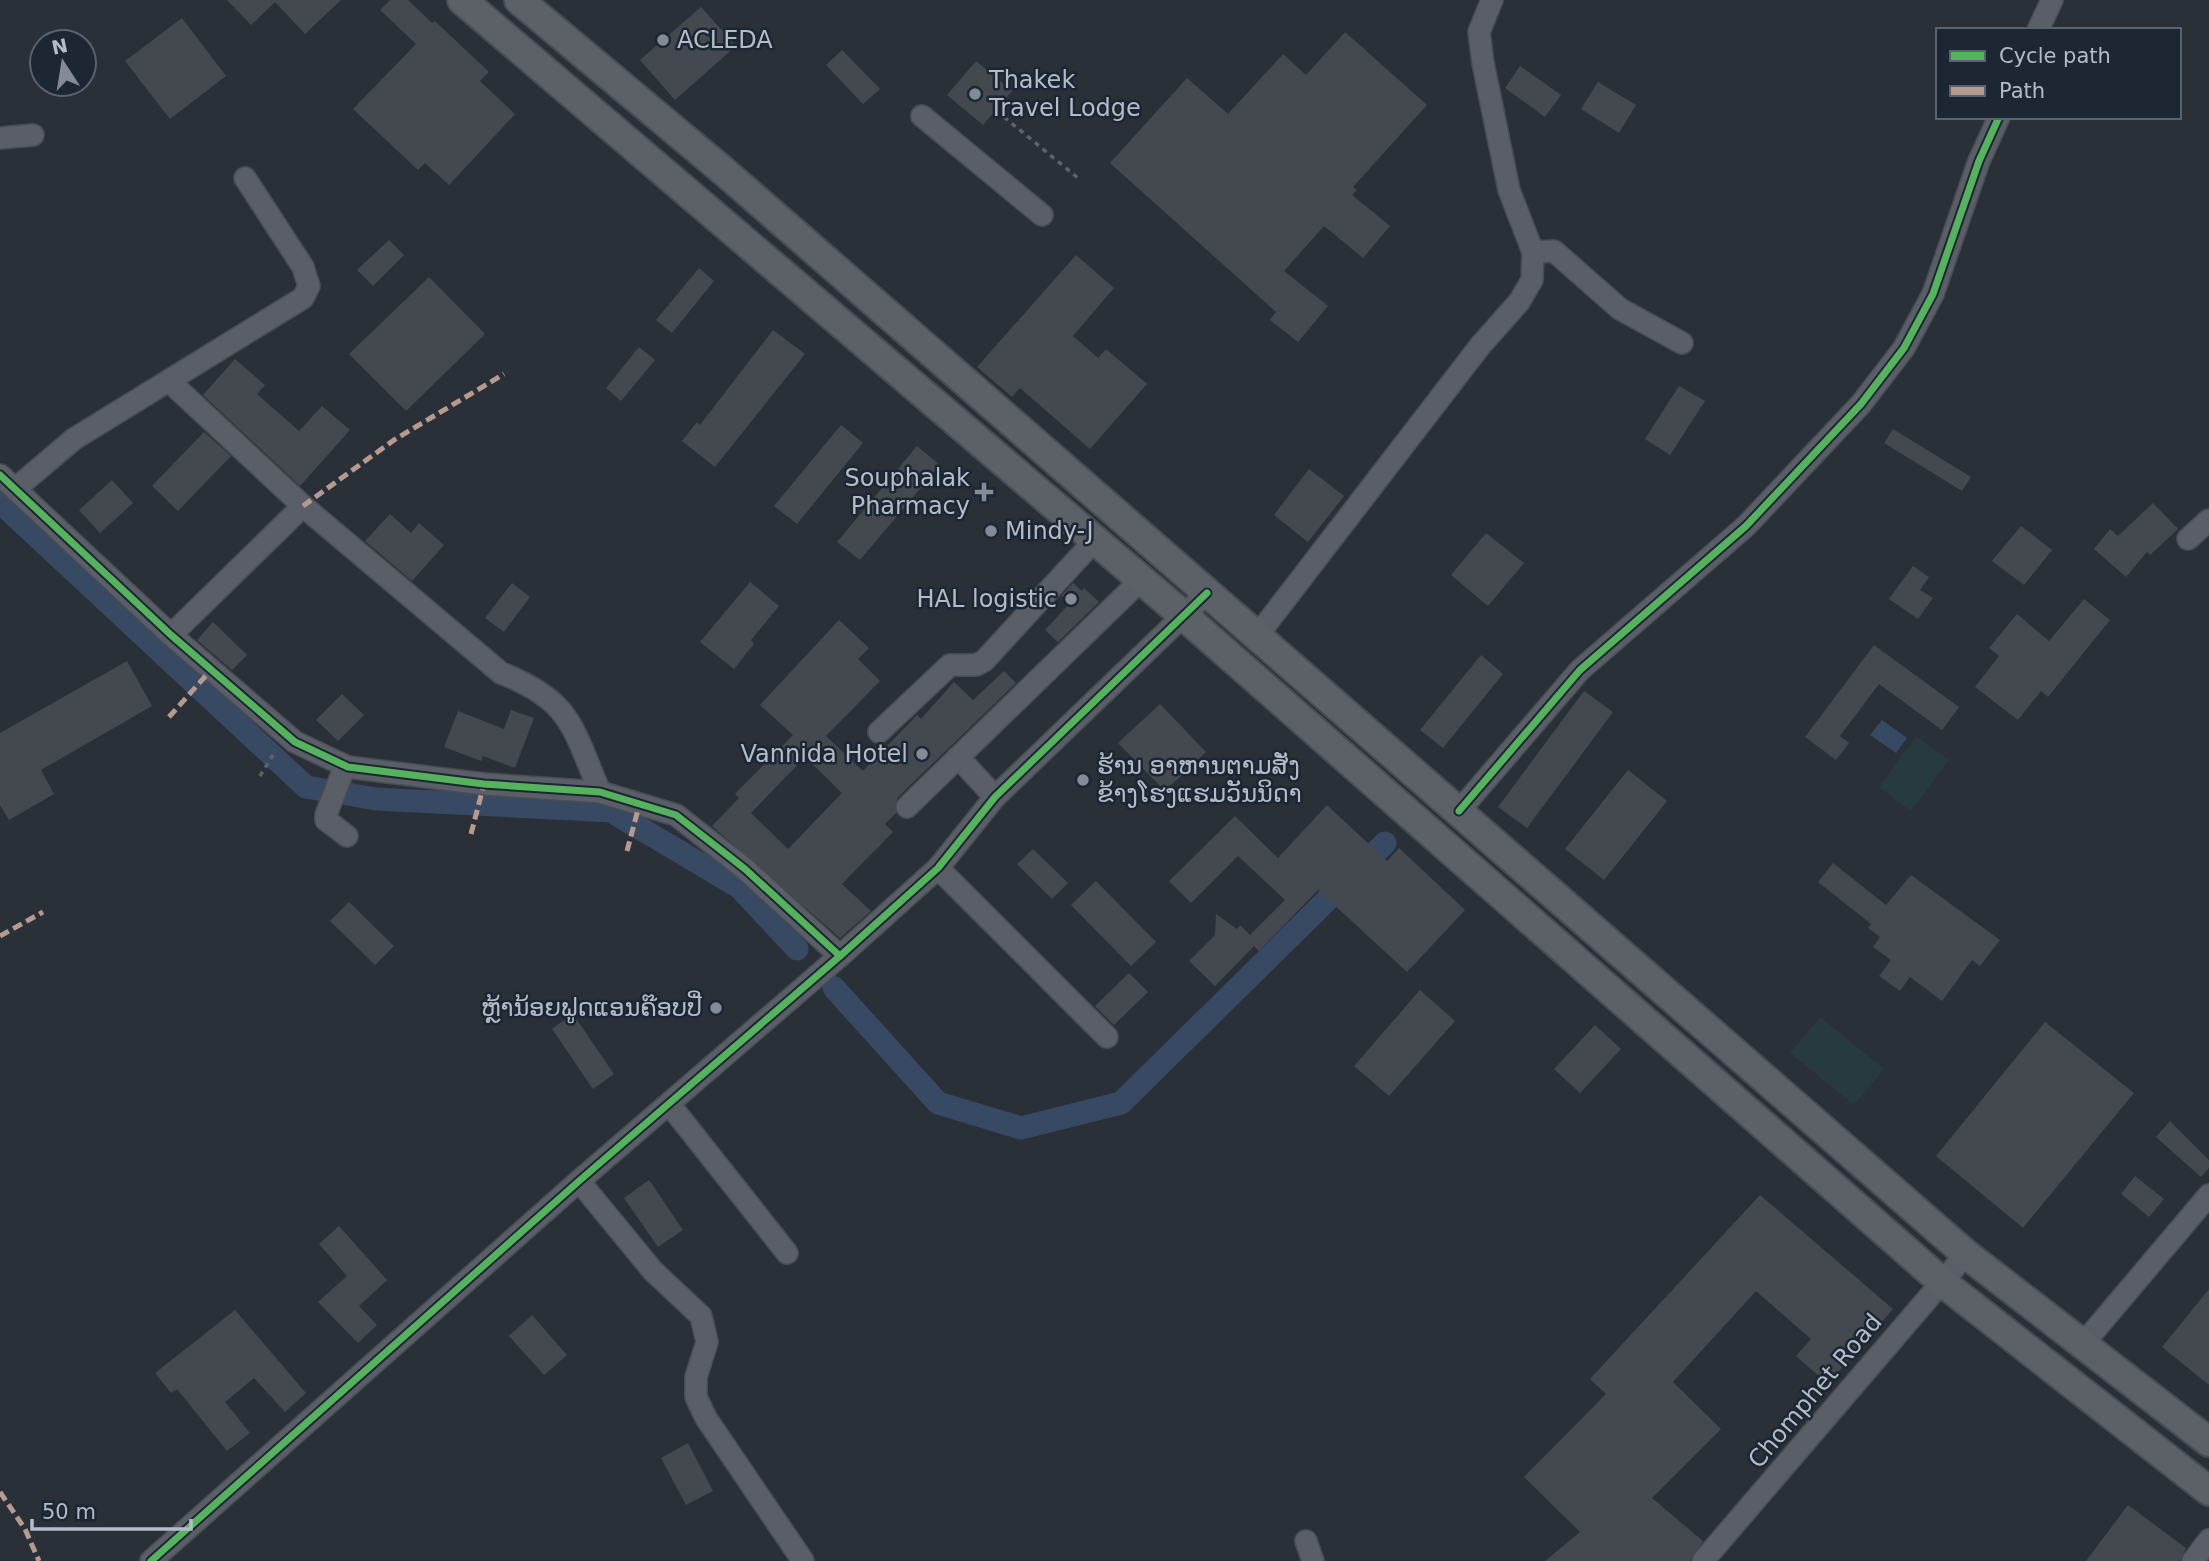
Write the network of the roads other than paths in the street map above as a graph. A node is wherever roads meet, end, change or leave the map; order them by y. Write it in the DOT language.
graph roads {
  1 [pos="462,0"];
  2 [pos="519,0"];
  3 [pos="1492,0"];
  4 [pos="2052,0"];
  5 [pos="2039,28"];
  6 [pos="922,116"];
  7 [pos="1998,119"];
  8 [pos="33,135"];
  9 [pos="0,138"];
  10 [pos="245,178"];
  11 [pos="1042,215"];
  12 [pos="1533,253"];
  13 [pos="1682,344"];
  14 [pos="169,381"];
  15 [pos="7,482"];
  16 [pos="303,506"];
  17 [pos="2209,520"];
  18 [pos="1096,540"];
  19 [pos="2188,540"];
  20 [pos="1142,579"];
  21 [pos="1207,593"];
  22 [pos="1184,616"];
  23 [pos="171,635"];
  24 [pos="1257,636"];
  25 [pos="879,732"];
  26 [pos="958,757"];
  27 [pos="345,766"];
  28 [pos="600,792"];
  29 [pos="995,797"];
  30 [pos="907,807"];
  31 [pos="1459,811"];
  32 [pos="347,836"];
  33 [pos="938,868"];
  34 [pos="840,957"];
  35 [pos="1107,1037"];
  36 [pos="670,1105"];
  37 [pos="579,1181"];
  38 [pos="2209,1195"];
  39 [pos="787,1253"];
  40 [pos="1966,1254"];
  41 [pos="1942,1282"];
  42 [pos="2084,1344"];
  43 [pos="2209,1442"];
  44 [pos="2209,1491"];
  45 [pos="2209,1540"];
  46 [pos="151,1561"];
  47 [pos="803,1561"];
  48 [pos="1703,1561"];
  49 [pos="2193,1561"];
  1 -- 18 [label="main road"];
  2 -- 21 [label="main road"];
  3 -- 12 [label="street"];
  4 -- 5 [label="street"];
  6 -- 11 [label="street"];
  7 -- 31 [label="street"];
  8 -- 9 [label="street"];
  10 -- 14 [label="street"];
  12 -- 13 [label="street"];
  12 -- 24 [label="street"];
  14 -- 15 [label="street"];
  14 -- 16 [label="street"];
  15 -- 23 [label="street"];
  16 -- 23 [label="street"];
  16 -- 28 [label="street"];
  17 -- 19 [label="street"];
  18 -- 20 [label="main road"];
  18 -- 25 [label="street"];
  20 -- 22 [label="main road"];
  20 -- 26 [label="street"];
  21 -- 22 [label="street"];
  21 -- 24 [label="main road"];
  22 -- 29 [label="street"];
  22 -- 41 [label="main road"];
  23 -- 27 [label="street"];
  24 -- 31 [label="main road"];
  26 -- 29 [label="street"];
  26 -- 30 [label="street"];
  27 -- 28 [label="street"];
  27 -- 32 [label="street"];
  28 -- 34 [label="street"];
  29 -- 33 [label="street"];
  31 -- 40 [label="main road"];
  33 -- 34 [label="street"];
  33 -- 35 [label="street"];
  34 -- 36 [label="street"];
  36 -- 37 [label="street"];
  36 -- 39 [label="street"];
  37 -- 46 [label="street"];
  37 -- 47 [label="street"];
  38 -- 42 [label="street"];
  40 -- 41 [label="street, Chomphet Road"];
  40 -- 42 [label="main road"];
  41 -- 44 [label="main road"];
  41 -- 48 [label="street, Chomphet Road"];
  42 -- 43 [label="main road"];
  45 -- 49 [label="street"];
}
